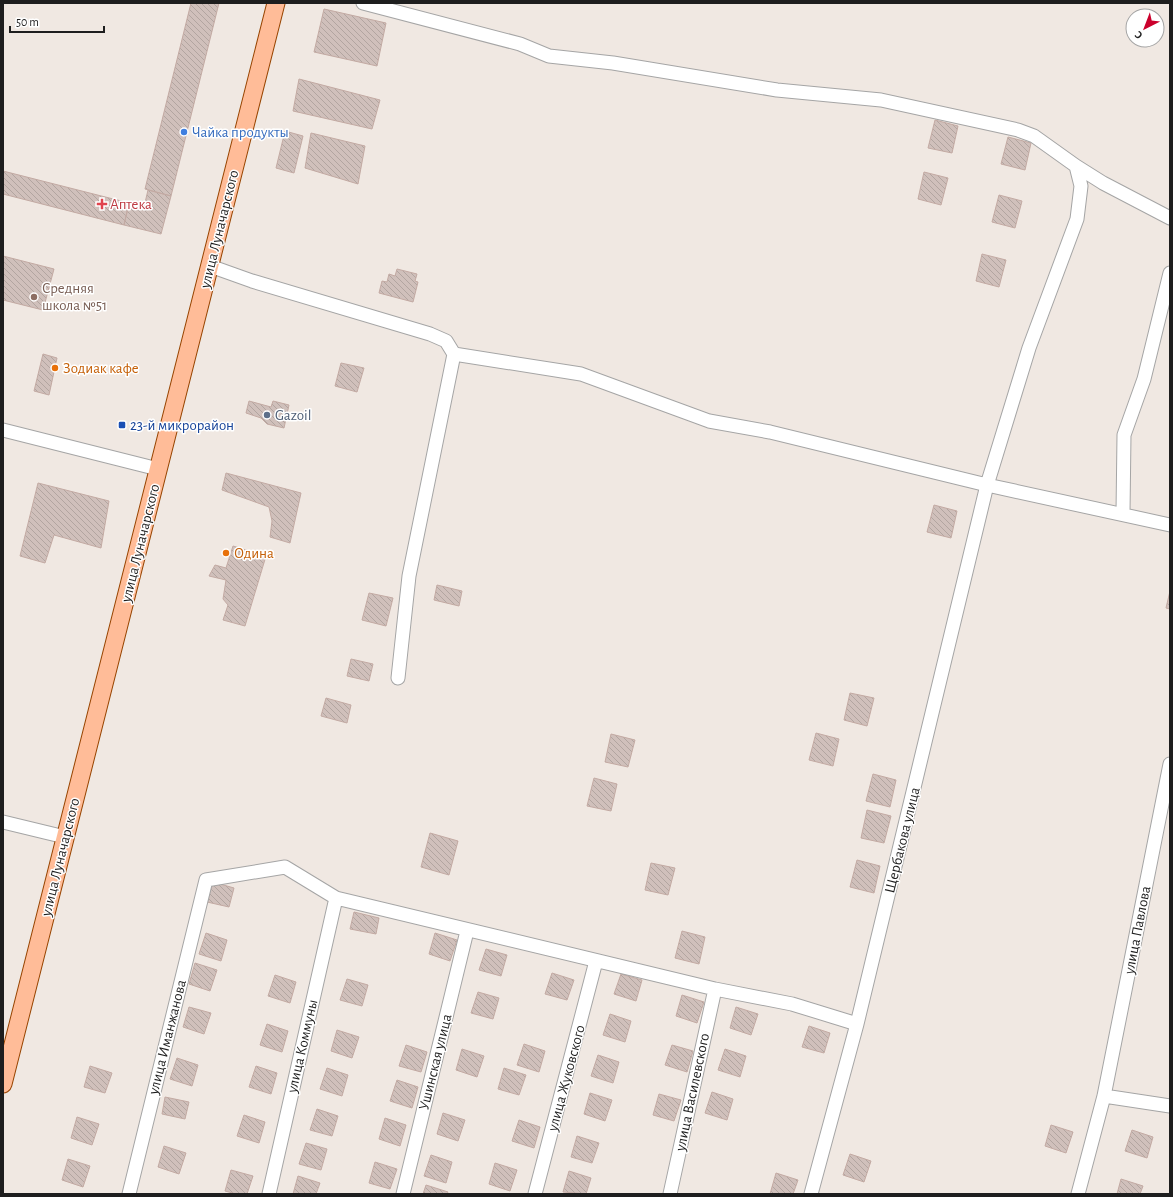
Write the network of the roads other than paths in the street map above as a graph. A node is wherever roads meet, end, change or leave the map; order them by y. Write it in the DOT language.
graph roads {
  1 [pos="276,3"];
  2 [pos="363,3"];
  3 [pos="1076,166"];
  4 [pos="1170,218"];
  5 [pos="210,266"];
  6 [pos="1170,273"];
  7 [pos="454,354"];
  8 [pos="3,430"];
  9 [pos="158,469"];
  10 [pos="987,485"];
  11 [pos="1123,513"];
  12 [pos="1170,525"];
  13 [pos="398,678"];
  14 [pos="1170,764"];
  15 [pos="3,822"];
  16 [pos="65,837"];
  17 [pos="336,898"];
  18 [pos="467,931"];
  19 [pos="596,961"];
  20 [pos="715,989"];
  21 [pos="857,1024"];
  22 [pos="3,1084"];
  23 [pos="1104,1096"];
  24 [pos="1170,1106"];
  25 [pos="129,1194"];
  26 [pos="269,1194"];
  27 [pos="403,1194"];
  28 [pos="535,1194"];
  29 [pos="670,1194"];
  30 [pos="810,1194"];
  31 [pos="1078,1194"];
  1 -- 5 [label="main road, улица Луначарского"];
  2 -- 3 [label="street"];
  3 -- 4 [label="street"];
  3 -- 10 [label="street, Щербакова улица"];
  5 -- 7 [label="street"];
  5 -- 9 [label="main road, улица Луначарского"];
  6 -- 11 [label="street"];
  7 -- 10 [label="street"];
  7 -- 13 [label="street"];
  8 -- 9 [label="street"];
  9 -- 16 [label="main road, улица Луначарского"];
  10 -- 11 [label="street"];
  10 -- 21 [label="street, Щербакова улица"];
  11 -- 12 [label="street"];
  14 -- 23 [label="street, улица Павлова"];
  15 -- 16 [label="street"];
  16 -- 22 [label="main road, улица Луначарского"];
  17 -- 18 [label="street"];
  17 -- 25 [label="street, улица Иманжанова"];
  17 -- 26 [label="street, улица Коммуны"];
  18 -- 19 [label="street"];
  18 -- 27 [label="street, Ушинская улица"];
  19 -- 20 [label="street"];
  19 -- 28 [label="street, улица Жуковского"];
  20 -- 21 [label="street"];
  20 -- 29 [label="street, улица Василевского"];
  21 -- 30 [label="street, Щербакова улица"];
  23 -- 24 [label="street"];
  23 -- 31 [label="street, улица Павлова"];
}
